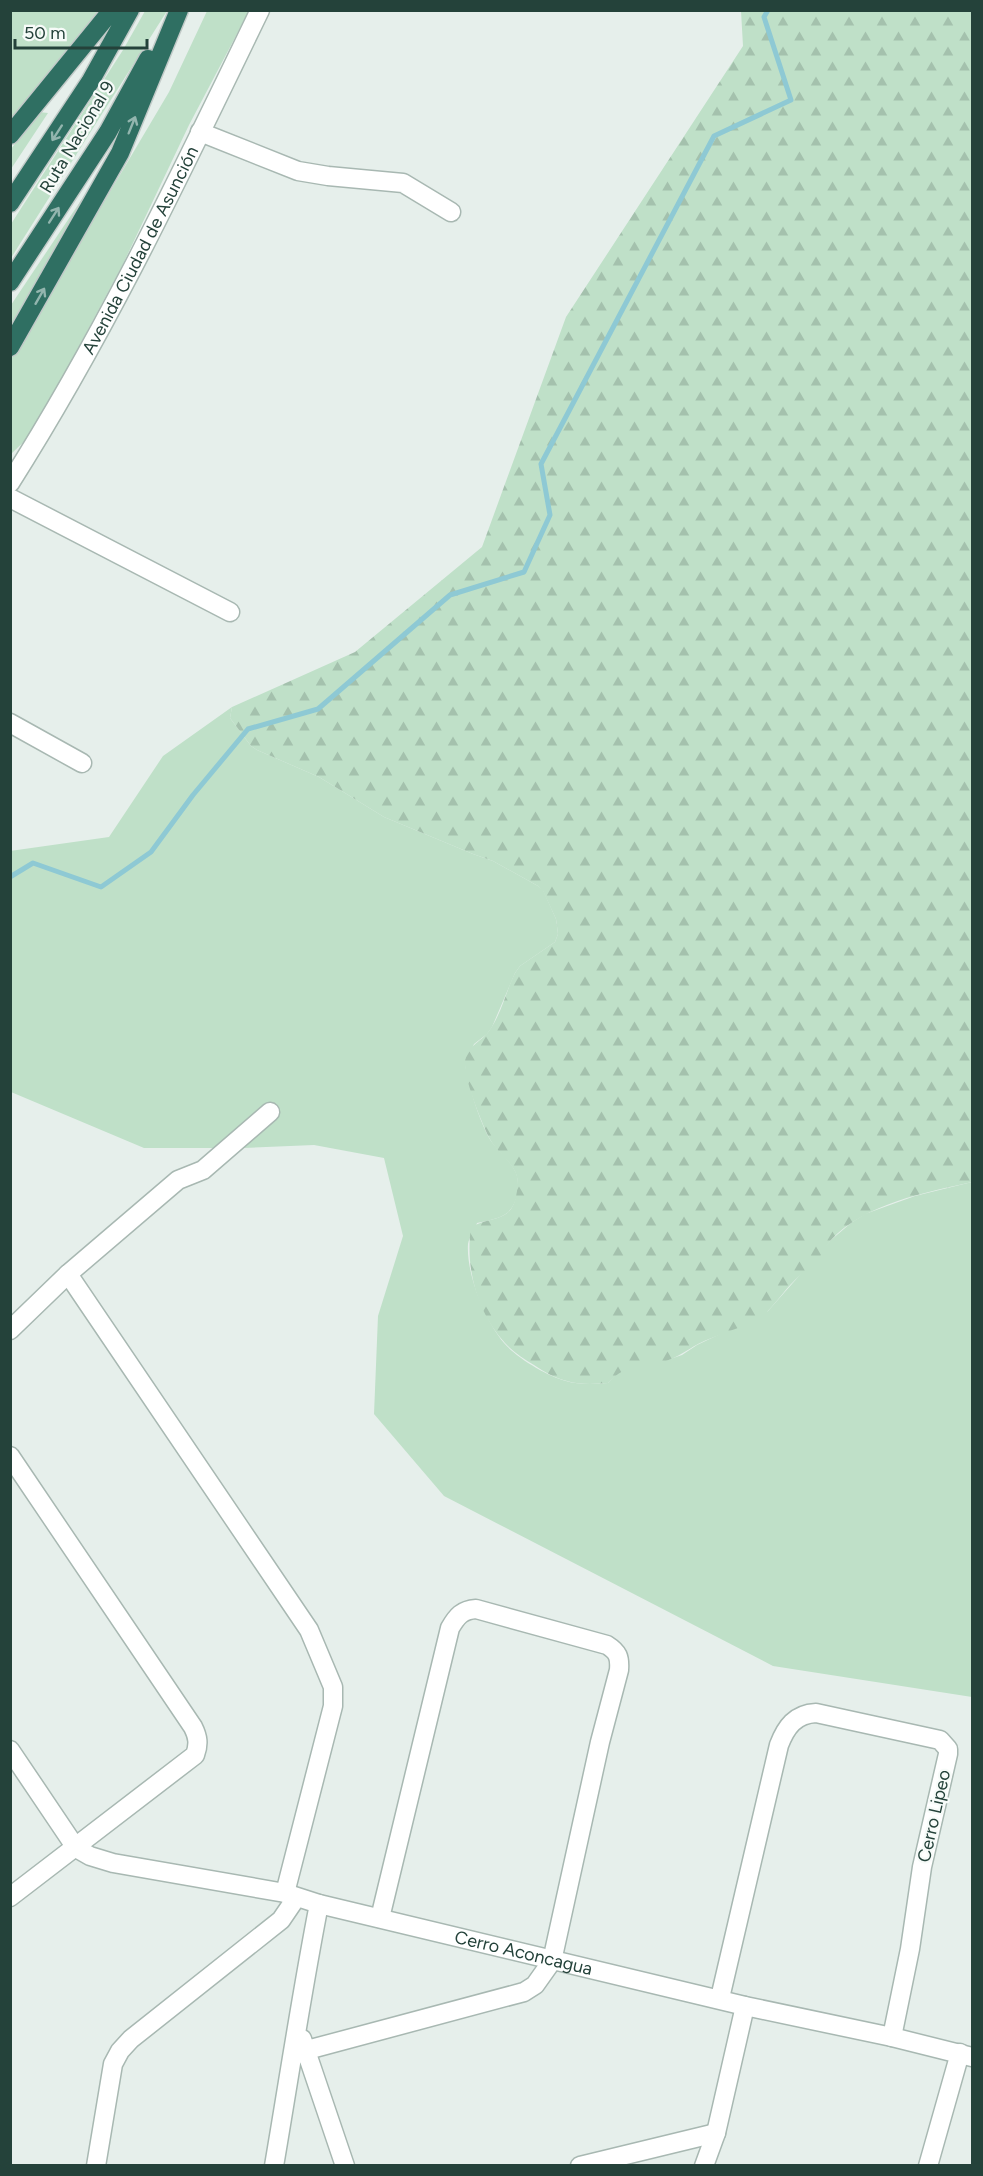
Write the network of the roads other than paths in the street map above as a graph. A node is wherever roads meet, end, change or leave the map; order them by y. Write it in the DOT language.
graph roads {
  1 [pos="112,10"];
  2 [pos="130,10"];
  3 [pos="177,10"];
  4 [pos="260,10"];
  5 [pos="200,132"];
  6 [pos="10,135"];
  7 [pos="10,203"];
  8 [pos="451,212"];
  9 [pos="10,282"];
  10 [pos="10,347"];
  11 [pos="10,483"];
  12 [pos="10,498"];
  13 [pos="230,612"];
  14 [pos="10,723"];
  15 [pos="82,763"];
  16 [pos="270,1112"];
  17 [pos="68,1274"];
  18 [pos="10,1330"];
  19 [pos="10,1456"];
  20 [pos="10,1750"];
  21 [pos="76,1848"];
  22 [pos="290,1895"];
  23 [pos="10,1897"];
  24 [pos="318,1904"];
  25 [pos="380,1918"];
  26 [pos="552,1960"];
  27 [pos="720,1998"];
  28 [pos="745,2006"];
  29 [pos="892,2037"];
  30 [pos="300,2053"];
  31 [pos="966,2055"];
  32 [pos="716,2133"];
  33 [pos="96,2166"];
  34 [pos="274,2166"];
  35 [pos="345,2166"];
  36 [pos="580,2166"];
  37 [pos="704,2166"];
  38 [pos="928,2166"];
  1 -- 6 [label="highway"];
  2 -- 7 [label="highway, Ruta Nacional 9, one-way"];
  9 -- 3 [label="highway, Ruta Nacional 9, one-way"];
  10 -- 3 [label="highway, one-way"];
  4 -- 5 [label="street, Avenida Ciudad de Asunción"];
  5 -- 8 [label="street"];
  5 -- 11 [label="street, Avenida Ciudad de Asunción"];
  12 -- 13 [label="street"];
  14 -- 15 [label="street"];
  16 -- 17 [label="street"];
  17 -- 18 [label="street"];
  17 -- 22 [label="street"];
  19 -- 21 [label="street"];
  20 -- 21 [label="street"];
  21 -- 22 [label="street, Cerro Aconcagua"];
  21 -- 23 [label="street"];
  22 -- 24 [label="street, Cerro Aconcagua"];
  22 -- 33 [label="street"];
  24 -- 25 [label="street, Cerro Aconcagua"];
  24 -- 30 [label="street"];
  25 -- 26 [label="street, Cerro Aconcagua"];
  25 -- 26 [label="street"];
  26 -- 27 [label="street, Cerro Aconcagua"];
  26 -- 30 [label="street"];
  27 -- 28 [label="street, Cerro Aconcagua"];
  27 -- 29 [label="street, Cerro Lipeo"];
  28 -- 29 [label="street, Cerro Aconcagua"];
  28 -- 32 [label="street"];
  29 -- 31 [label="street, Cerro Aconcagua"];
  30 -- 34 [label="street"];
  30 -- 35 [label="street"];
  31 -- 38 [label="street"];
  32 -- 36 [label="street"];
  32 -- 37 [label="street"];
}
